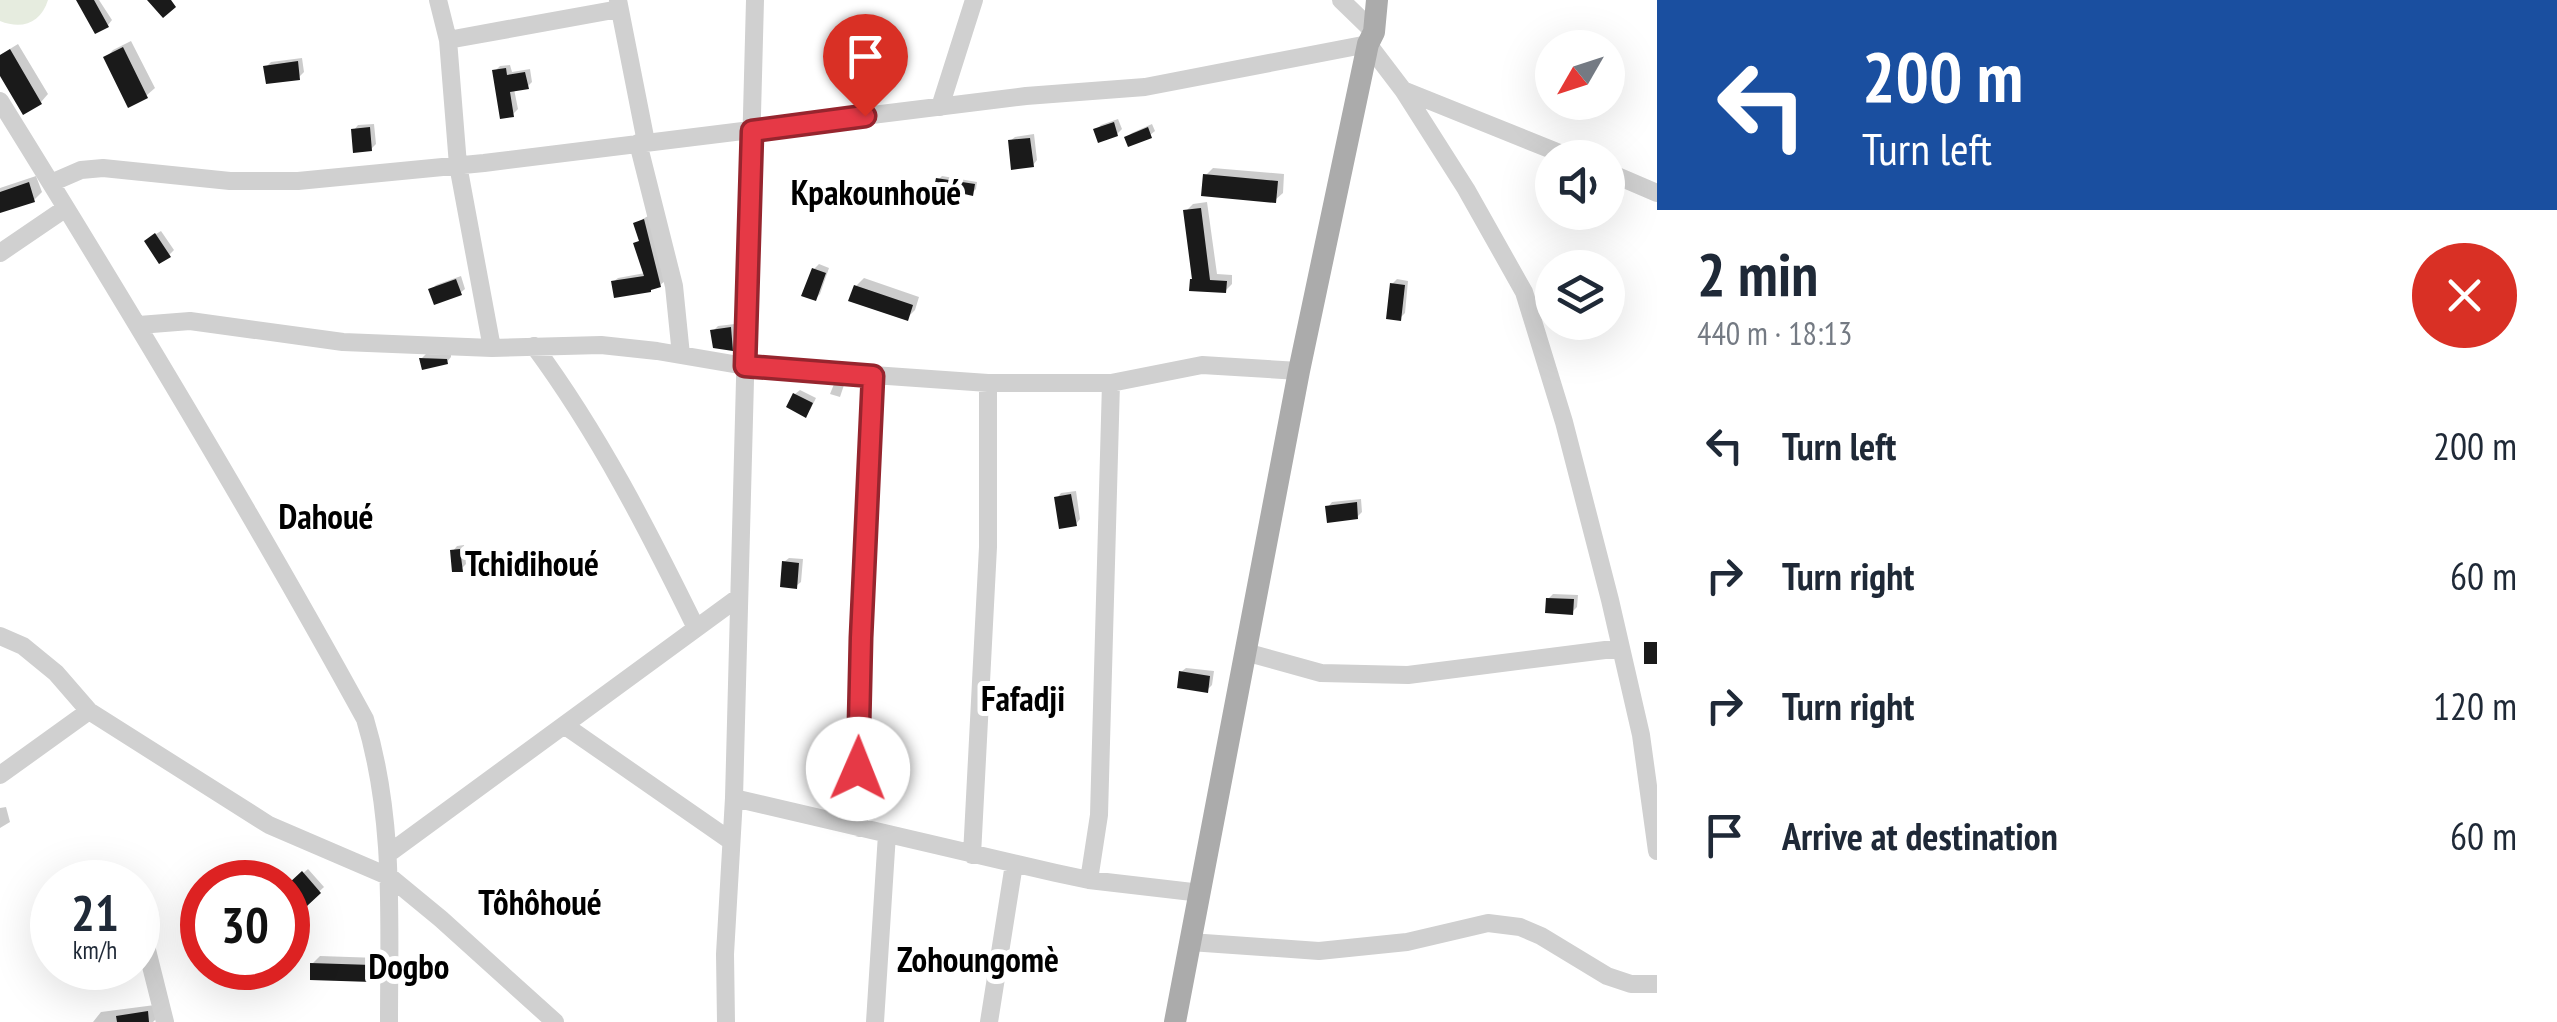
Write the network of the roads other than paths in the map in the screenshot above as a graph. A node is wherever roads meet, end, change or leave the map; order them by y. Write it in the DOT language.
graph roads {
  1 [pos="438,0"];
  2 [pos="755,0"];
  3 [pos="974,0"];
  4 [pos="1341,0"];
  5 [pos="1377,0"];
  6 [pos="619,4"];
  7 [pos="1371,38"];
  8 [pos="448,40"];
  9 [pos="1402,90"];
  10 [pos="0,101"];
  11 [pos="940,106"];
  12 [pos="752,131"];
  13 [pos="642,142"];
  14 [pos="1535,143"];
  15 [pos="458,165"];
  16 [pos="1625,179"];
  17 [pos="51,183"];
  18 [pos="1657,193"];
  19 [pos="66,208"];
  20 [pos="0,254"];
  21 [pos="139,325"];
  22 [pos="534,346"];
  23 [pos="492,348"];
  24 [pos="681,356"];
  25 [pos="745,366"];
  26 [pos="1299,371"];
  27 [pos="873,376"];
  28 [pos="988,384"];
  29 [pos="1112,384"];
  30 [pos="739,597"];
  31 [pos="696,628"];
  32 [pos="0,636"];
  33 [pos="1621,648"];
  34 [pos="1246,652"];
  35 [pos="89,712"];
  36 [pos="564,725"];
  37 [pos="0,776"];
  38 [pos="734,798"];
  39 [pos="860,828"];
  40 [pos="886,834"];
  41 [pos="731,841"];
  42 [pos="1657,851"];
  43 [pos="388,854"];
  44 [pos="972,854"];
  45 [pos="1014,864"];
  46 [pos="390,877"];
  47 [pos="1089,880"];
  48 [pos="1200,892"];
  49 [pos="1190,942"];
  50 [pos="1657,984"];
  51 [pos="158,990"];
  52 [pos="166,1022"];
  53 [pos="389,1022"];
  54 [pos="555,1022"];
  55 [pos="726,1022"];
  56 [pos="875,1022"];
  57 [pos="989,1022"];
  58 [pos="1175,1022"];
  1 -- 8 [label="street"];
  2 -- 12 [label="street"];
  3 -- 11 [label="street"];
  4 -- 7 [label="street"];
  5 -- 7 [label="main road"];
  6 -- 8 [label="street"];
  6 -- 13 [label="street"];
  7 -- 9 [label="street"];
  7 -- 11 [label="street"];
  7 -- 26 [label="main road"];
  8 -- 15 [label="street"];
  9 -- 14 [label="street"];
  9 -- 33 [label="street"];
  10 -- 17 [label="street"];
  11 -- 12 [label="street"];
  12 -- 13 [label="street"];
  12 -- 25 [label="street"];
  13 -- 15 [label="street"];
  13 -- 24 [label="street"];
  15 -- 17 [label="street"];
  15 -- 23 [label="street"];
  16 -- 18 [label="street"];
  17 -- 19 [label="street"];
  19 -- 20 [label="street"];
  19 -- 21 [label="street"];
  21 -- 23 [label="street"];
  21 -- 43 [label="street"];
  22 -- 23 [label="street"];
  22 -- 24 [label="street"];
  22 -- 31 [label="street"];
  24 -- 25 [label="street"];
  25 -- 27 [label="street"];
  25 -- 30 [label="street"];
  26 -- 29 [label="street"];
  26 -- 34 [label="main road"];
  27 -- 28 [label="street"];
  27 -- 39 [label="street"];
  28 -- 29 [label="street"];
  28 -- 44 [label="street"];
  29 -- 47 [label="street"];
  30 -- 31 [label="street"];
  30 -- 38 [label="street"];
  31 -- 36 [label="street"];
  32 -- 35 [label="street"];
  33 -- 34 [label="street"];
  33 -- 42 [label="street"];
  34 -- 48 [label="main road"];
  35 -- 37 [label="street"];
  35 -- 46 [label="street"];
  36 -- 41 [label="street"];
  36 -- 43 [label="street"];
  38 -- 39 [label="street"];
  38 -- 41 [label="street"];
  39 -- 40 [label="street"];
  40 -- 44 [label="street"];
  40 -- 56 [label="street"];
  41 -- 55 [label="street"];
  43 -- 46 [label="street"];
  44 -- 45 [label="street"];
  45 -- 47 [label="street"];
  45 -- 57 [label="street"];
  46 -- 53 [label="street"];
  46 -- 54 [label="street"];
  47 -- 48 [label="street"];
  48 -- 49 [label="main road"];
  49 -- 50 [label="street"];
  49 -- 58 [label="main road"];
  51 -- 52 [label="street"];
}
